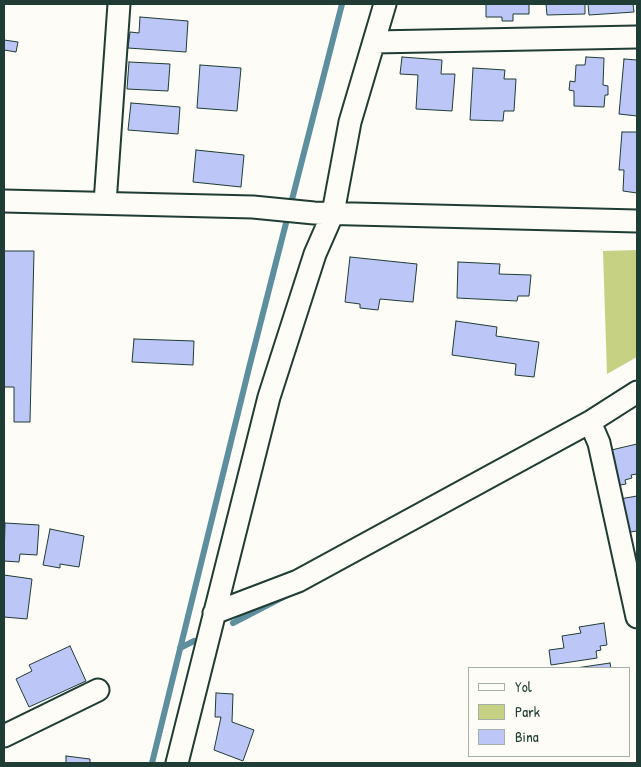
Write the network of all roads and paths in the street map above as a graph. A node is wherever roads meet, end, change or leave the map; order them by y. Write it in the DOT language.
graph roads {
  1 [pos="119,4"];
  2 [pos="385,4"];
  3 [pos="637,38"];
  4 [pos="374,42"];
  5 [pos="4,201"];
  6 [pos="105,204"];
  7 [pos="324,213"];
  8 [pos="637,221"];
  9 [pos="637,392"];
  10 [pos="590,422"];
  11 [pos="214,613"];
  12 [pos="637,617"];
  13 [pos="98,690"];
  14 [pos="4,736"];
  15 [pos="177,763"];
  1 -- 6 [label="street"];
  2 -- 4 [label="street"];
  3 -- 4 [label="street"];
  4 -- 7 [label="street"];
  5 -- 6 [label="street"];
  6 -- 7 [label="street"];
  7 -- 8 [label="street"];
  7 -- 11 [label="street"];
  9 -- 10 [label="street"];
  10 -- 11 [label="street"];
  10 -- 12 [label="street"];
  11 -- 15 [label="street"];
  13 -- 14 [label="street"];
}
